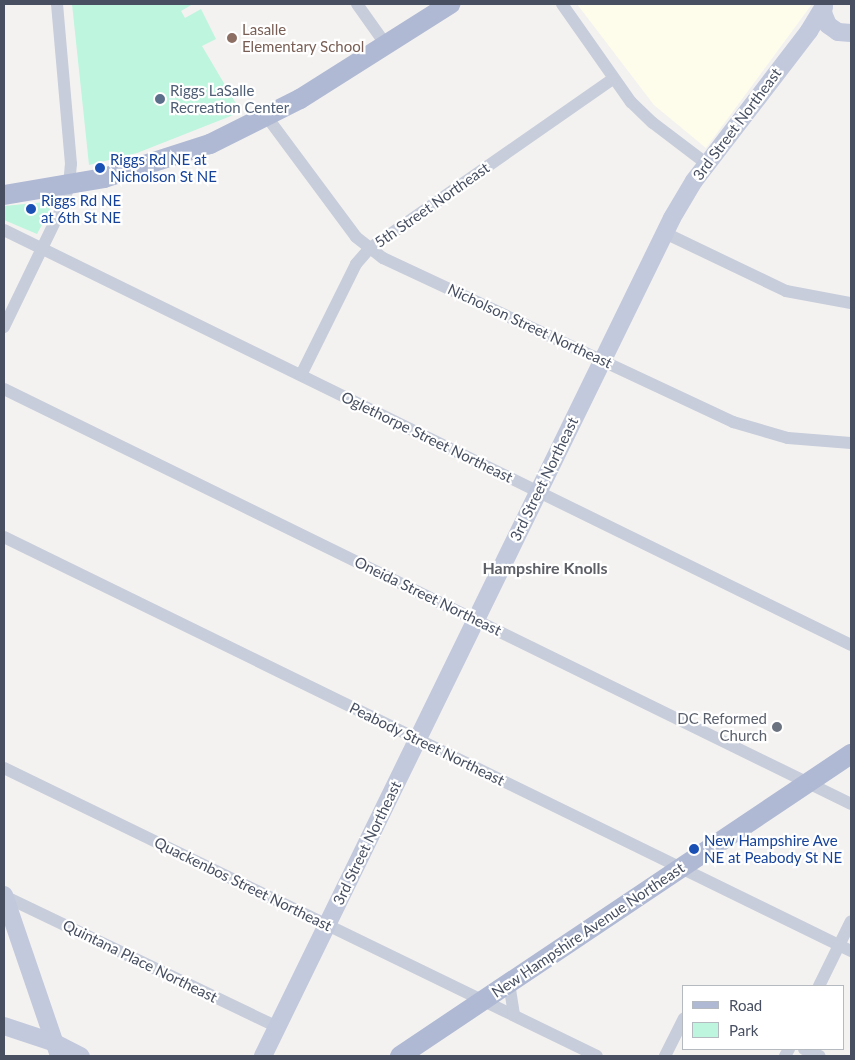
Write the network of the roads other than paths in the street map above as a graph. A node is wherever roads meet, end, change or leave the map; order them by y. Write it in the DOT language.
graph roads {
  1 [pos="57,4"];
  2 [pos="357,4"];
  3 [pos="450,4"];
  4 [pos="562,4"];
  5 [pos="824,5"];
  6 [pos="809,31"];
  7 [pos="845,34"];
  8 [pos="386,45"];
  9 [pos="613,79"];
  10 [pos="267,117"];
  11 [pos="707,164"];
  12 [pos="69,186"];
  13 [pos="4,195"];
  14 [pos="4,230"];
  15 [pos="665,232"];
  16 [pos="42,249"];
  17 [pos="368,249"];
  18 [pos="851,303"];
  19 [pos="4,327"];
  20 [pos="602,360"];
  21 [pos="301,376"];
  22 [pos="4,389"];
  23 [pos="851,443"];
  24 [pos="538,491"];
  25 [pos="4,537"];
  26 [pos="476,620"];
  27 [pos="851,645"];
  28 [pos="417,739"];
  29 [pos="851,754"];
  30 [pos="4,768"];
  31 [pos="808,783"];
  32 [pos="851,804"];
  33 [pos="681,868"];
  34 [pos="4,896"];
  35 [pos="851,921"];
  36 [pos="327,925"];
  37 [pos="839,945"];
  38 [pos="851,951"];
  39 [pos="509,983"];
  40 [pos="819,985"];
  41 [pos="482,1000"];
  42 [pos="514,1015"];
  43 [pos="682,1022"];
  44 [pos="4,1026"];
  45 [pos="277,1028"];
  46 [pos="57,1050"];
  47 [pos="806,1050"];
  48 [pos="579,1052"];
  49 [pos="81,1056"];
  50 [pos="263,1056"];
  51 [pos="400,1056"];
  52 [pos="597,1056"];
  53 [pos="664,1056"];
  54 [pos="820,1056"];
  1 -- 12 [label="street"];
  2 -- 8 [label="street"];
  3 -- 8 [label="main road"];
  4 -- 9 [label="street"];
  5 -- 6 [label="street, 3rd Street Northeast"];
  5 -- 7 [label="street"];
  6 -- 7 [label="street"];
  6 -- 11 [label="street, 3rd Street Northeast"];
  8 -- 10 [label="main road"];
  9 -- 11 [label="street"];
  9 -- 17 [label="street, 5th Street Northeast"];
  10 -- 12 [label="main road"];
  10 -- 17 [label="street, Nicholson Street Northeast"];
  11 -- 15 [label="street, 3rd Street Northeast"];
  12 -- 13 [label="main road"];
  12 -- 16 [label="street"];
  14 -- 16 [label="street, Oglethorpe Street Northeast"];
  15 -- 18 [label="street"];
  15 -- 20 [label="street, 3rd Street Northeast"];
  16 -- 19 [label="street"];
  16 -- 21 [label="street, Oglethorpe Street Northeast"];
  17 -- 20 [label="street, Nicholson Street Northeast"];
  17 -- 21 [label="street, 5th Street Northeast"];
  20 -- 23 [label="street, Nicholson Street Northeast"];
  20 -- 24 [label="street, 3rd Street Northeast"];
  21 -- 24 [label="street, Oglethorpe Street Northeast"];
  22 -- 26 [label="street, Oneida Street Northeast"];
  24 -- 26 [label="street, 3rd Street Northeast"];
  24 -- 27 [label="street, Oglethorpe Street Northeast"];
  25 -- 28 [label="street, Peabody Street Northeast"];
  26 -- 28 [label="street, 3rd Street Northeast"];
  26 -- 31 [label="street, Oneida Street Northeast"];
  28 -- 33 [label="street, Peabody Street Northeast"];
  28 -- 36 [label="street, 3rd Street Northeast"];
  29 -- 31 [label="main road, New Hampshire Avenue Northeast"];
  30 -- 36 [label="street, Quackenbos Street Northeast"];
  31 -- 32 [label="street, Oneida Street Northeast"];
  31 -- 33 [label="main road, New Hampshire Avenue Northeast"];
  33 -- 37 [label="street, Peabody Street Northeast"];
  33 -- 39 [label="main road, New Hampshire Avenue Northeast"];
  34 -- 45 [label="street, Quintana Place Northeast"];
  34 -- 46 [label="street"];
  35 -- 37 [label="street"];
  36 -- 41 [label="street, Quackenbos Street Northeast"];
  36 -- 45 [label="street, 3rd Street Northeast"];
  37 -- 38 [label="street, Peabody Street Northeast"];
  37 -- 40 [label="street"];
  39 -- 41 [label="main road, New Hampshire Avenue Northeast"];
  39 -- 42 [label="street"];
  41 -- 42 [label="street, Quackenbos Street Northeast"];
  41 -- 51 [label="main road, New Hampshire Avenue Northeast"];
  42 -- 48 [label="street, Quackenbos Street Northeast"];
  43 -- 53 [label="street"];
  44 -- 46 [label="street"];
  45 -- 50 [label="street, 3rd Street Northeast"];
  46 -- 49 [label="street"];
  47 -- 54 [label="street"];
  48 -- 52 [label="street, Quackenbos Street Northeast"];
}
